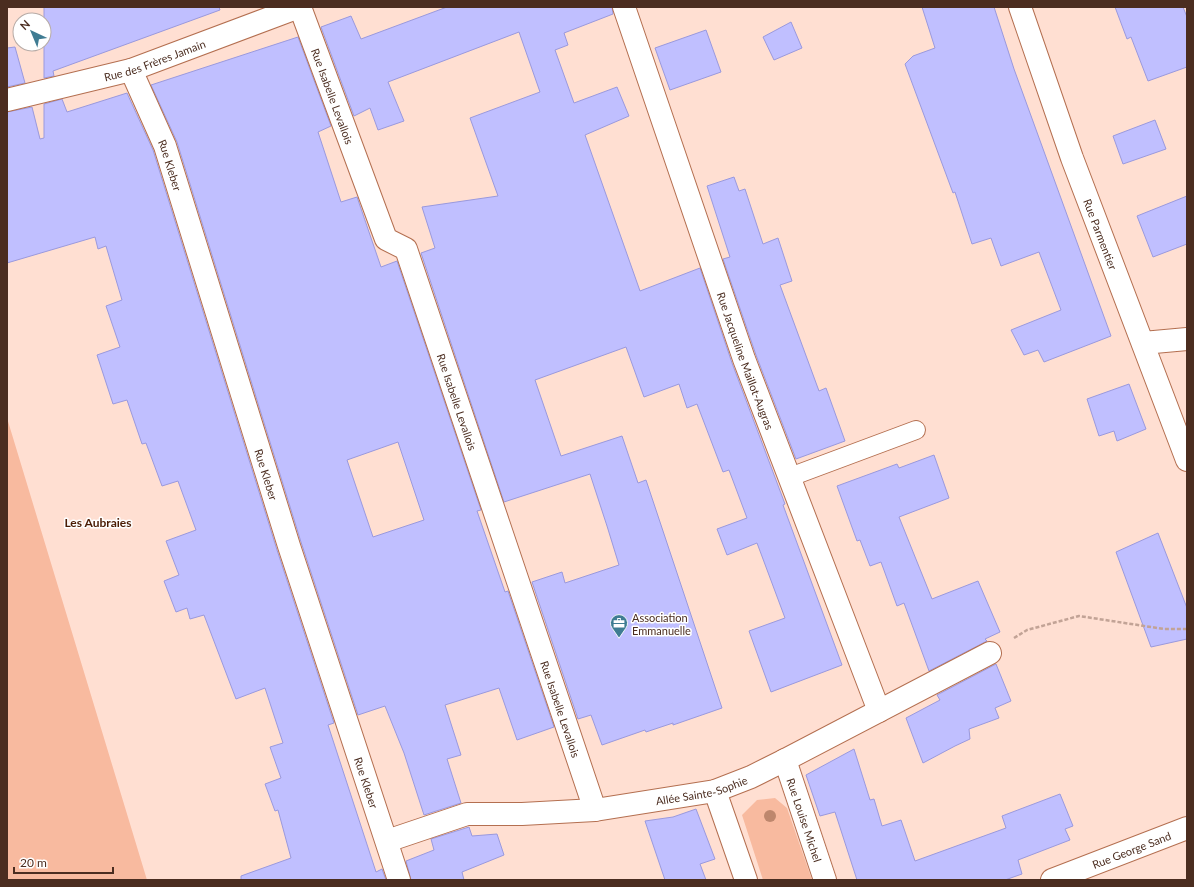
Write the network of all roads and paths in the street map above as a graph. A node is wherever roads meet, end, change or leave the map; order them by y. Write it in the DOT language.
graph roads {
  1 [pos="299,7"];
  2 [pos="624,7"];
  3 [pos="1020,7"];
  4 [pos="131,70"];
  5 [pos="7,100"];
  6 [pos="1187,339"];
  7 [pos="1142,343"];
  8 [pos="916,430"];
  9 [pos="1187,460"];
  10 [pos="788,472"];
  11 [pos="1187,629"];
  12 [pos="990,652"];
  13 [pos="879,711"];
  14 [pos="785,760"];
  15 [pos="715,790"];
  16 [pos="595,810"];
  17 [pos="1187,828"];
  18 [pos="387,841"];
  19 [pos="400,880"];
  20 [pos="746,880"];
  21 [pos="825,880"];
  22 [pos="1052,880"];
  1 -- 4 [label="street, Rue des Frères Jamain"];
  1 -- 16 [label="street, Rue Isabelle Levallois"];
  2 -- 10 [label="street, Rue Jacqueline Maillot-Augras"];
  3 -- 7 [label="street, Rue Parmentier"];
  4 -- 5 [label="street, Rue des Frères Jamain"];
  4 -- 18 [label="street, Rue Kleber"];
  6 -- 7 [label="street"];
  7 -- 9 [label="street, Rue Parmentier"];
  8 -- 10 [label="lane"];
  10 -- 13 [label="street, Rue Jacqueline Maillot-Augras"];
  11 -- 12 [label="path"];
  12 -- 13 [label="street, Allée Sainte-Sophie"];
  13 -- 14 [label="street, Allée Sainte-Sophie"];
  14 -- 15 [label="street, Allée Sainte-Sophie"];
  14 -- 21 [label="street, Rue Louise Michel"];
  15 -- 16 [label="street, Allée Sainte-Sophie"];
  15 -- 20 [label="street"];
  16 -- 18 [label="street, Allée Sainte-Sophie"];
  17 -- 22 [label="street, Rue George Sand"];
  18 -- 19 [label="street, Rue Kleber"];
}
